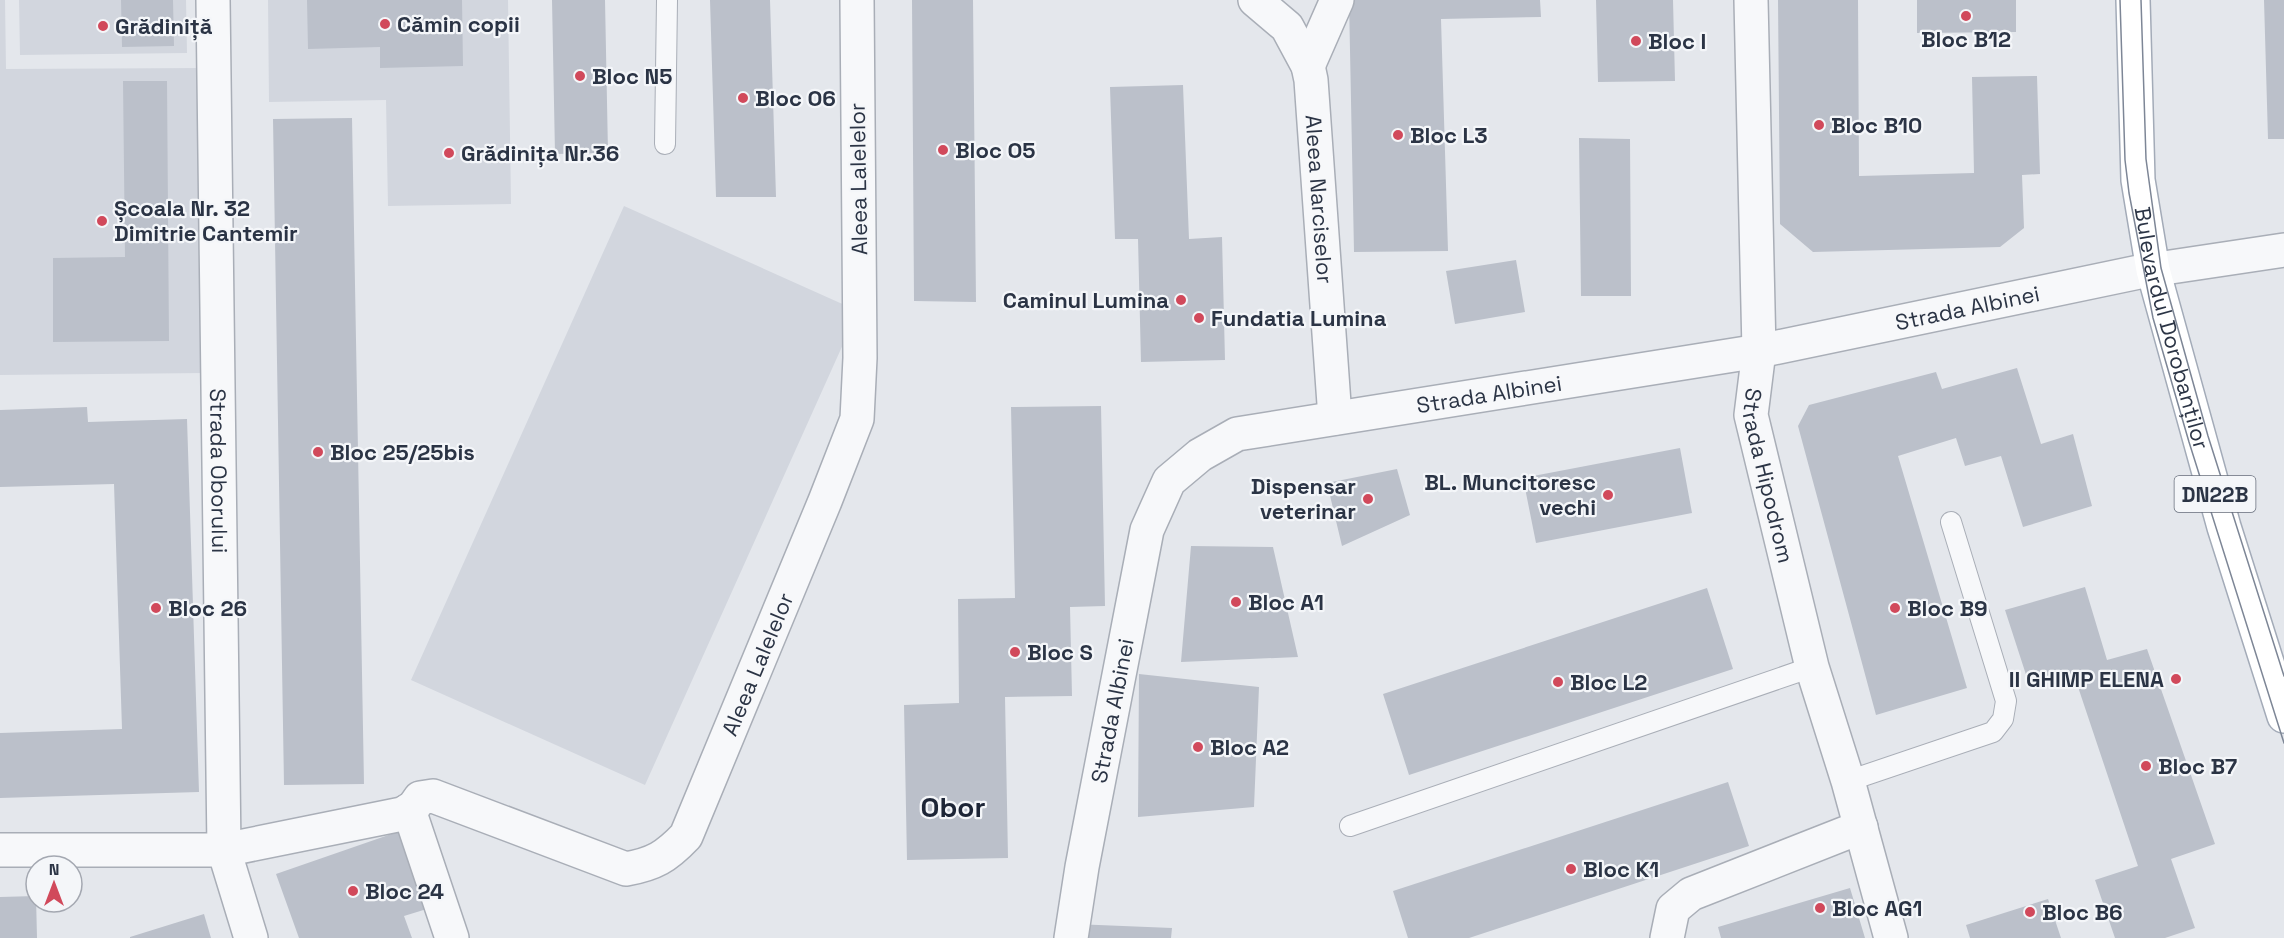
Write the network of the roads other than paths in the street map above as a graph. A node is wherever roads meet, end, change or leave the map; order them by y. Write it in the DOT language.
graph roads {
  1 [pos="213,0"];
  2 [pos="667,0"];
  3 [pos="857,0"];
  4 [pos="1255,0"];
  5 [pos="1336,0"];
  6 [pos="1751,0"];
  7 [pos="2133,0"];
  8 [pos="1308,66"];
  9 [pos="665,144"];
  10 [pos="2284,250"];
  11 [pos="2153,270"];
  12 [pos="1759,351"];
  13 [pos="1335,418"];
  14 [pos="1951,522"];
  15 [pos="1812,667"];
  16 [pos="2284,716"];
  17 [pos="1848,781"];
  18 [pos="409,810"];
  19 [pos="1350,826"];
  20 [pos="1862,827"];
  21 [pos="0,849"];
  22 [pos="225,849"];
  23 [pos="252,938"];
  24 [pos="452,938"];
  25 [pos="1071,938"];
  26 [pos="1667,938"];
  27 [pos="1891,938"];
  1 -- 22 [label="street, Strada Oborului"];
  2 -- 9 [label="lane"];
  3 -- 18 [label="street, Aleea Lalelelor"];
  4 -- 8 [label="street, Aleea Narciselor"];
  5 -- 8 [label="street"];
  6 -- 12 [label="street, Strada Hipodrom"];
  7 -- 11 [label="main road, Bulevardul Dorobanților / DN22B"];
  8 -- 13 [label="street, Aleea Narciselor"];
  10 -- 11 [label="street, Strada Albinei"];
  11 -- 12 [label="street, Strada Albinei"];
  11 -- 16 [label="main road, Bulevardul Dorobanților / DN22B"];
  12 -- 13 [label="street, Strada Albinei"];
  12 -- 15 [label="street, Strada Hipodrom"];
  13 -- 25 [label="street, Strada Albinei"];
  14 -- 17 [label="lane"];
  15 -- 17 [label="street, Strada Hipodrom"];
  15 -- 19 [label="lane"];
  17 -- 20 [label="street, Strada Hipodrom"];
  18 -- 22 [label="street, Aleea Lalelelor"];
  18 -- 24 [label="street"];
  20 -- 26 [label="street"];
  20 -- 27 [label="street, Strada Hipodrom"];
  21 -- 22 [label="street, Aleea Lalelelor"];
  22 -- 23 [label="street, Strada Oborului"];
}
